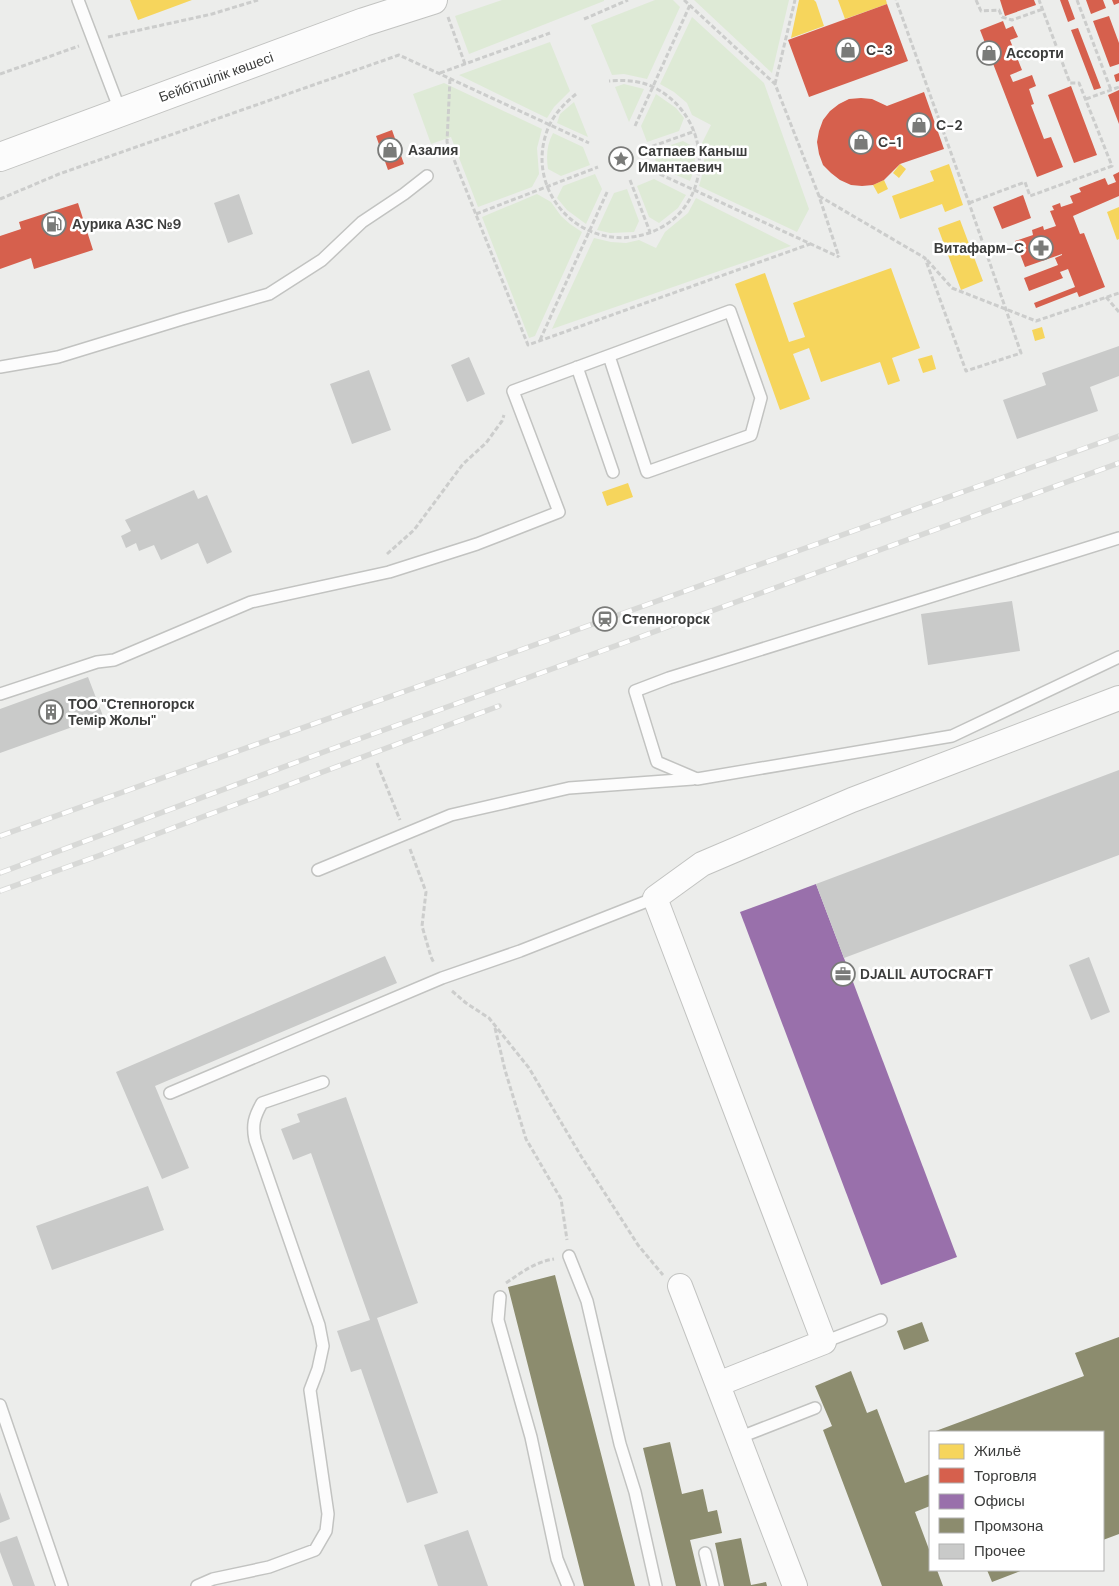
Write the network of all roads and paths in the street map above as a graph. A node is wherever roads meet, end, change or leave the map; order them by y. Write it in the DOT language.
graph roads {
  1 [pos="78,0"];
  2 [pos="258,0"];
  3 [pos="628,0"];
  4 [pos="684,0"];
  5 [pos="795,0"];
  6 [pos="896,0"];
  7 [pos="976,0"];
  8 [pos="1039,0"];
  9 [pos="1077,0"];
  10 [pos="439,5"];
  11 [pos="690,5"];
  12 [pos="1042,9"];
  13 [pos="584,19"];
  14 [pos="550,33"];
  15 [pos="95,41"];
  16 [pos="465,64"];
  17 [pos="0,74"];
  18 [pos="439,74"];
  19 [pos="450,79"];
  20 [pos="609,81"];
  21 [pos="775,84"];
  22 [pos="653,86"];
  23 [pos="1119,87"];
  24 [pos="1111,90"];
  25 [pos="576,94"];
  26 [pos="1086,99"];
  27 [pos="121,112"];
  28 [pos="549,125"];
  29 [pos="635,126"];
  30 [pos="695,131"];
  31 [pos="589,144"];
  32 [pos="645,150"];
  33 [pos="0,157"];
  34 [pos="598,167"];
  35 [pos="654,171"];
  36 [pos="427,176"];
  37 [pos="630,180"];
  38 [pos="547,186"];
  39 [pos="608,190"];
  40 [pos="694,190"];
  41 [pos="819,196"];
  42 [pos="0,199"];
  43 [pos="969,204"];
  44 [pos="476,214"];
  45 [pos="590,231"];
  46 [pos="650,232"];
  47 [pos="810,244"];
  48 [pos="925,258"];
  49 [pos="1119,293"];
  50 [pos="1106,297"];
  51 [pos="1005,308"];
  52 [pos="1119,312"];
  53 [pos="540,340"];
  54 [pos="609,356"];
  55 [pos="0,367"];
  56 [pos="577,368"];
  57 [pos="513,391"];
  58 [pos="613,472"];
  59 [pos="1119,538"];
  60 [pos="381,559"];
  61 [pos="1119,657"];
  62 [pos="0,694"];
  63 [pos="1119,698"];
  64 [pos="377,763"];
  65 [pos="697,779"];
  66 [pos="405,834"];
  67 [pos="318,870"];
  68 [pos="655,898"];
  69 [pos="442,978"];
  70 [pos="495,1025"];
  71 [pos="323,1082"];
  72 [pos="170,1093"];
  73 [pos="569,1256"];
  74 [pos="680,1286"];
  75 [pos="500,1297"];
  76 [pos="882,1320"];
  77 [pos="824,1342"];
  78 [pos="718,1384"];
  79 [pos="0,1405"];
  80 [pos="815,1408"];
  81 [pos="738,1438"];
  82 [pos="705,1553"];
  83 [pos="62,1586"];
  84 [pos="197,1586"];
  85 [pos="568,1586"];
  86 [pos="656,1586"];
  87 [pos="713,1586"];
  88 [pos="795,1586"];
  1 -- 15 [label="lane"];
  2 -- 15 [label="path"];
  3 -- 13 [label="path"];
  4 -- 11 [label="path"];
  5 -- 21 [label="path"];
  6 -- 43 [label="path"];
  7 -- 12 [label="path"];
  8 -- 12 [label="path"];
  9 -- 24 [label="path"];
  10 -- 16 [label="path"];
  10 -- 27 [label="street, Бейбітшілік көшесі"];
  11 -- 21 [label="path"];
  11 -- 22 [label="path"];
  12 -- 26 [label="path"];
  14 -- 16 [label="path"];
  15 -- 17 [label="path"];
  15 -- 27 [label="lane"];
  16 -- 18 [label="path"];
  18 -- 19 [label="path"];
  18 -- 42 [label="path"];
  19 -- 28 [label="path"];
  19 -- 44 [label="path"];
  20 -- 22 [label="path"];
  21 -- 41 [label="path"];
  22 -- 29 [label="path"];
  22 -- 30 [label="path"];
  23 -- 24 [label="path"];
  24 -- 26 [label="path"];
  25 -- 28 [label="path"];
  26 -- 43 [label="path"];
  27 -- 33 [label="street, Бейбітшілік көшесі"];
  28 -- 31 [label="path"];
  28 -- 38 [label="path"];
  30 -- 32 [label="path"];
  30 -- 40 [label="path"];
  34 -- 38 [label="path"];
  35 -- 40 [label="path"];
  36 -- 55 [label="lane"];
  37 -- 46 [label="path"];
  38 -- 44 [label="path"];
  38 -- 45 [label="path"];
  39 -- 45 [label="path"];
  40 -- 46 [label="path"];
  40 -- 47 [label="path"];
  41 -- 47 [label="path"];
  41 -- 48 [label="path"];
  43 -- 51 [label="path"];
  44 -- 53 [label="path"];
  45 -- 46 [label="path"];
  45 -- 53 [label="path"];
  47 -- 53 [label="path"];
  48 -- 51 [label="path"];
  48 -- 51 [label="path"];
  49 -- 50 [label="path"];
  50 -- 51 [label="path"];
  50 -- 52 [label="path"];
  54 -- 54 [label="lane"];
  54 -- 56 [label="lane"];
  56 -- 57 [label="lane"];
  56 -- 58 [label="lane"];
  57 -- 60 [label="path"];
  57 -- 62 [label="lane"];
  59 -- 65 [label="lane"];
  61 -- 65 [label="lane"];
  63 -- 68 [label="street"];
  64 -- 66 [label="path"];
  65 -- 66 [label="lane"];
  66 -- 67 [label="lane"];
  66 -- 69 [label="path"];
  68 -- 69 [label="lane"];
  68 -- 77 [label="street"];
  69 -- 70 [label="path"];
  69 -- 72 [label="lane"];
  70 -- 73 [label="path"];
  70 -- 74 [label="path"];
  71 -- 84 [label="lane"];
  73 -- 75 [label="path"];
  73 -- 86 [label="lane"];
  74 -- 78 [label="street"];
  75 -- 85 [label="lane"];
  76 -- 77 [label="lane"];
  77 -- 78 [label="street"];
  78 -- 81 [label="street"];
  79 -- 83 [label="lane"];
  80 -- 81 [label="lane"];
  81 -- 88 [label="street"];
  82 -- 87 [label="lane"];
}
